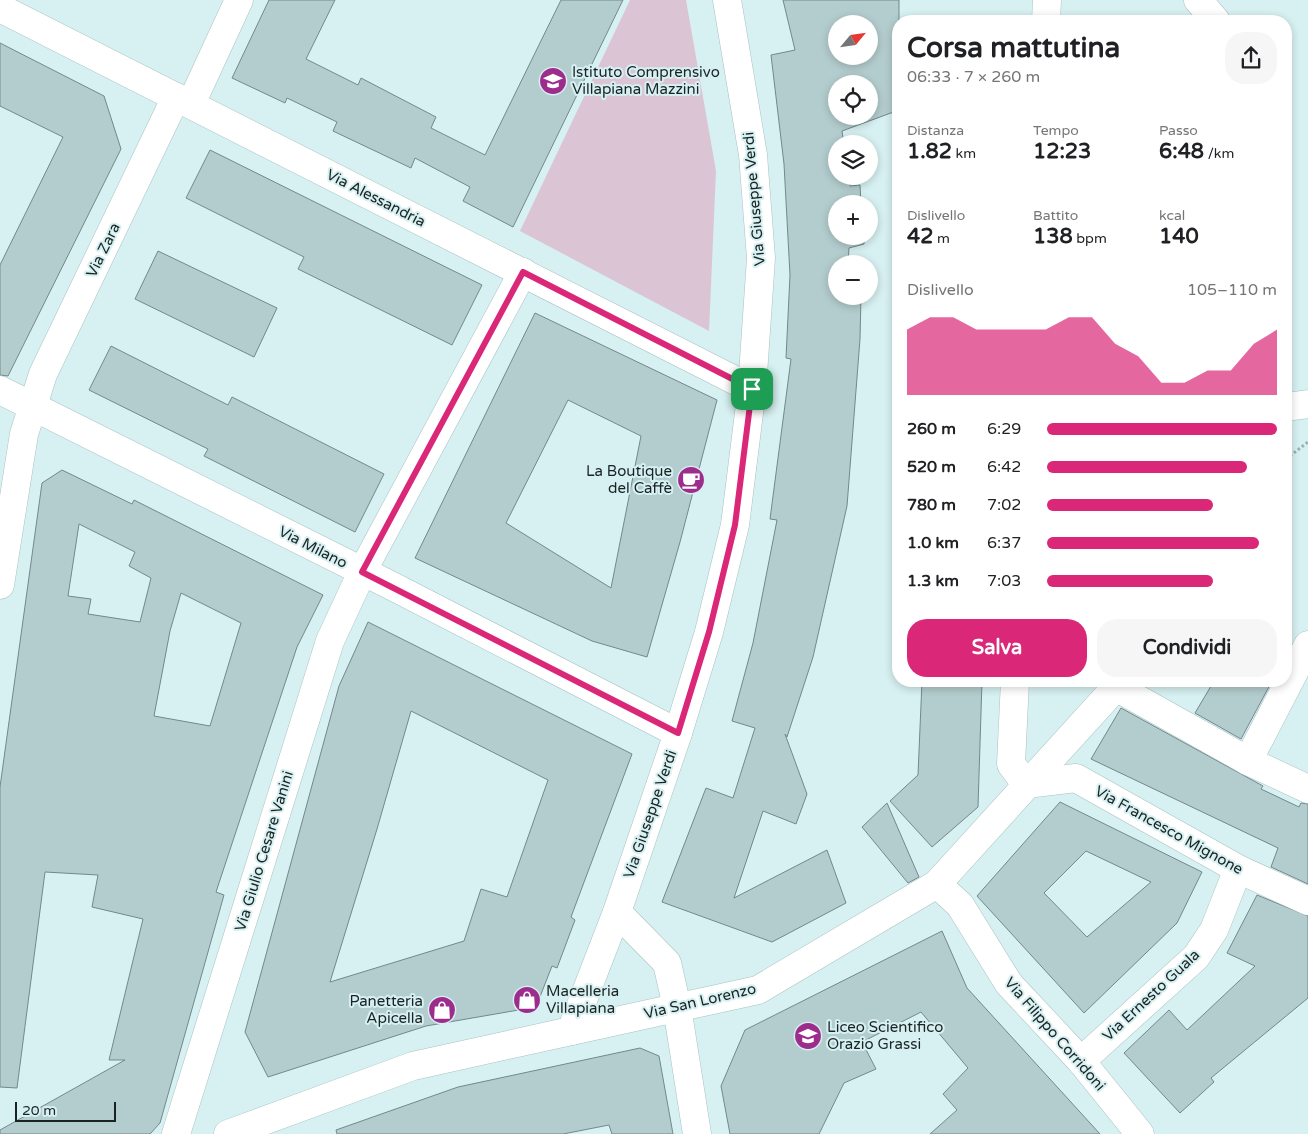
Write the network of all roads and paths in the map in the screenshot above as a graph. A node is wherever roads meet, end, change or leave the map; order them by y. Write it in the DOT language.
graph roads {
  1 [pos="239,0"];
  2 [pos="727,0"];
  3 [pos="1047,0"];
  4 [pos="1198,0"];
  5 [pos="0,8"];
  6 [pos="1046,15"];
  7 [pos="1211,15"];
  8 [pos="183,100"];
  9 [pos="523,272"];
  10 [pos="752,389"];
  11 [pos="0,390"];
  12 [pos="1308,404"];
  13 [pos="33,406"];
  14 [pos="1292,406"];
  15 [pos="1308,442"];
  16 [pos="1292,454"];
  17 [pos="362,572"];
  18 [pos="0,585"];
  19 [pos="1308,645"];
  20 [pos="1292,676"];
  21 [pos="1015,687"];
  22 [pos="1286,687"];
  23 [pos="678,733"];
  24 [pos="1248,761"];
  25 [pos="1026,784"];
  26 [pos="1308,789"];
  27 [pos="1238,868"];
  28 [pos="938,884"];
  29 [pos="1308,901"];
  30 [pos="617,912"];
  31 [pos="677,1007"];
  32 [pos="571,1031"];
  33 [pos="1081,1061"];
  34 [pos="242,1131"];
  35 [pos="176,1134"];
  36 [pos="696,1134"];
  37 [pos="1140,1134"];
  1 -- 8 [label="street, Via Zara"];
  2 -- 10 [label="street, Via Giuseppe Verdi"];
  3 -- 6 [label="street"];
  4 -- 7 [label="street"];
  5 -- 8 [label="street, Via Alessandria"];
  8 -- 9 [label="street, Via Alessandria"];
  8 -- 13 [label="street, Via Zara"];
  9 -- 10 [label="street, Via Alessandria"];
  9 -- 17 [label="street, Via Giulio Cesare Vanini"];
  10 -- 23 [label="street, Via Giuseppe Verdi"];
  11 -- 13 [label="street, Via Milano"];
  12 -- 14 [label="street"];
  13 -- 17 [label="street, Via Milano"];
  13 -- 18 [label="street, Via Zara"];
  15 -- 16 [label="path"];
  17 -- 23 [label="street, Via Milano"];
  17 -- 35 [label="street, Via Giulio Cesare Vanini"];
  19 -- 20 [label="street"];
  21 -- 25 [label="street"];
  22 -- 24 [label="street"];
  23 -- 30 [label="street, Via Giuseppe Verdi"];
  24 -- 25 [label="street, Via San Lorenzo"];
  24 -- 26 [label="street"];
  25 -- 27 [label="street, Via Francesco Mignone"];
  25 -- 28 [label="street, Via San Lorenzo"];
  27 -- 29 [label="street, Via Francesco Mignone"];
  27 -- 33 [label="street, Via Ernesto Guala"];
  28 -- 31 [label="street, Via San Lorenzo"];
  28 -- 33 [label="street, Via Filippo Corridoni"];
  30 -- 31 [label="street"];
  30 -- 32 [label="street, Via Giuseppe Verdi"];
  31 -- 32 [label="street, Via San Lorenzo"];
  31 -- 36 [label="street"];
  32 -- 34 [label="street, Via San Lorenzo"];
  33 -- 37 [label="street, Via Filippo Corridoni"];
}
